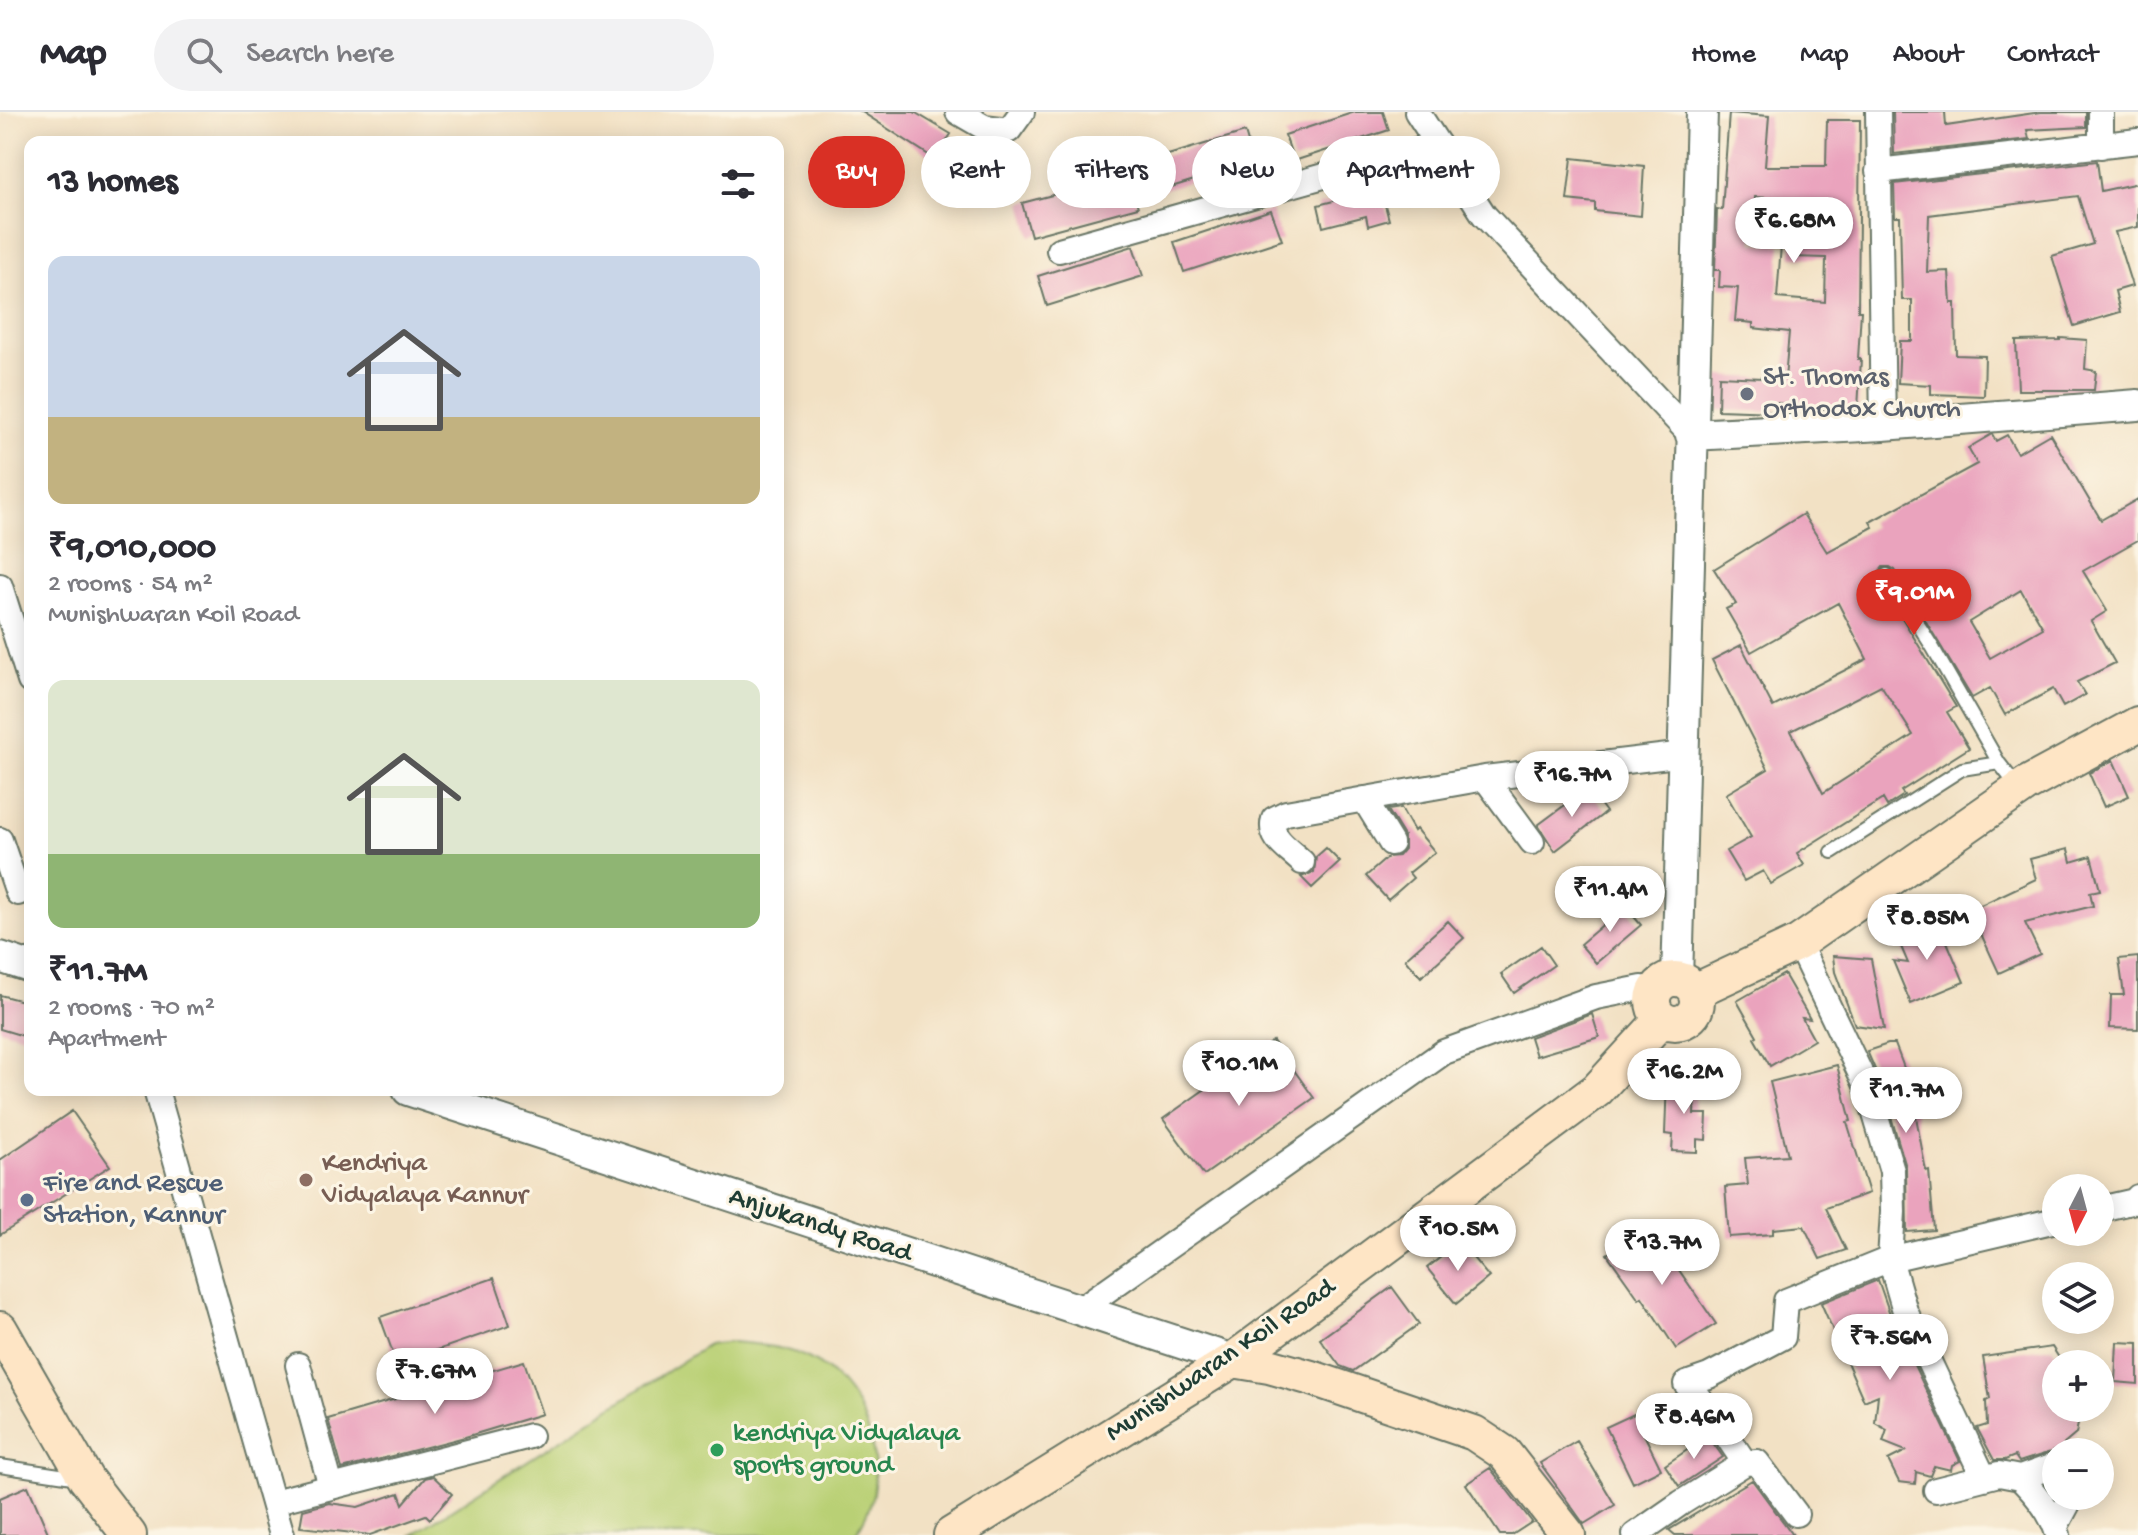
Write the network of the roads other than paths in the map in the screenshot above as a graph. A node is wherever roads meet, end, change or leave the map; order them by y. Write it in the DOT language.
graph roads {
  1 [pos="958,112"];
  2 [pos="1022,112"];
  3 [pos="1417,112"];
  4 [pos="1702,112"];
  5 [pos="1878,112"];
  6 [pos="2101,112"];
  7 [pos="1433,136"];
  8 [pos="2138,141"];
  9 [pos="2101,146"];
  10 [pos="1878,171"];
  11 [pos="1318,178"];
  12 [pos="1479,208"];
  13 [pos="1059,250"];
  14 [pos="2138,405"];
  15 [pos="1883,425"];
  16 [pos="1691,435"];
  17 [pos="1887,575"];
  18 [pos="0,586"];
  19 [pos="24,662"];
  20 [pos="2138,724"];
  21 [pos="1685,754"];
  22 [pos="2009,776"];
  23 [pos="1485,778"];
  24 [pos="1364,799"];
  25 [pos="0,840"];
  26 [pos="1532,842"];
  27 [pos="1391,843"];
  28 [pos="1832,852"];
  29 [pos="1302,862"];
  30 [pos="16,894"];
  31 [pos="1798,943"];
  32 [pos="0,957"];
  33 [pos="24,965"];
  34 [pos="1672,996"];
  35 [pos="158,1096"];
  36 [pos="426,1096"];
  37 [pos="2138,1197"];
  38 [pos="2114,1206"];
  39 [pos="2042,1223"];
  40 [pos="1890,1259"];
  41 [pos="1079,1310"];
  42 [pos="0,1329"];
  43 [pos="1233,1360"];
  44 [pos="298,1365"];
  45 [pos="530,1436"];
  46 [pos="1745,1463"];
  47 [pos="0,1466"];
  48 [pos="2042,1470"];
  49 [pos="1984,1478"];
  50 [pos="2020,1478"];
  51 [pos="86,1479"];
  52 [pos="331,1487"];
  53 [pos="1936,1490"];
  54 [pos="273,1502"];
  55 [pos="2066,1510"];
  56 [pos="1796,1514"];
  57 [pos="2057,1531"];
  58 [pos="129,1535"];
  59 [pos="282,1535"];
  60 [pos="951,1535"];
  61 [pos="1568,1535"];
  62 [pos="1635,1535"];
  1 -- 2 [label="street"];
  3 -- 7 [label="street"];
  4 -- 16 [label="street"];
  5 -- 10 [label="street"];
  6 -- 9 [label="street"];
  8 -- 9 [label="street"];
  9 -- 10 [label="street"];
  10 -- 15 [label="street"];
  11 -- 13 [label="street"];
  12 -- 16 [label="street"];
  14 -- 15 [label="street"];
  15 -- 16 [label="street"];
  16 -- 21 [label="street"];
  17 -- 22 [label="lane"];
  18 -- 19 [label="street"];
  20 -- 22 [label="main road, Munishwaran Koil Road"];
  21 -- 23 [label="street"];
  21 -- 34 [label="street"];
  22 -- 28 [label="lane"];
  22 -- 31 [label="main road, Munishwaran Koil Road"];
  23 -- 24 [label="street"];
  23 -- 26 [label="street"];
  24 -- 27 [label="street"];
  24 -- 29 [label="street"];
  25 -- 30 [label="street"];
  31 -- 34 [label="main road, Munishwaran Koil Road"];
  31 -- 40 [label="street"];
  32 -- 33 [label="street"];
  34 -- 41 [label="street"];
  34 -- 43 [label="main road, Munishwaran Koil Road"];
  35 -- 54 [label="street"];
  36 -- 41 [label="street, Anjukandy Road"];
  37 -- 38 [label="street"];
  39 -- 40 [label="street"];
  40 -- 46 [label="street"];
  40 -- 49 [label="street"];
  41 -- 43 [label="street, Anjukandy Road"];
  42 -- 51 [label="main road"];
  43 -- 60 [label="main road, Munishwaran Koil Road"];
  43 -- 61 [label="main road"];
  44 -- 52 [label="street"];
  45 -- 52 [label="street"];
  46 -- 56 [label="street"];
  46 -- 62 [label="street"];
  47 -- 51 [label="lane"];
  48 -- 50 [label="street"];
  49 -- 50 [label="street"];
  49 -- 53 [label="street"];
  50 -- 57 [label="street"];
  51 -- 58 [label="main road"];
  52 -- 54 [label="street"];
  54 -- 59 [label="street"];
  55 -- 57 [label="street"];
}
